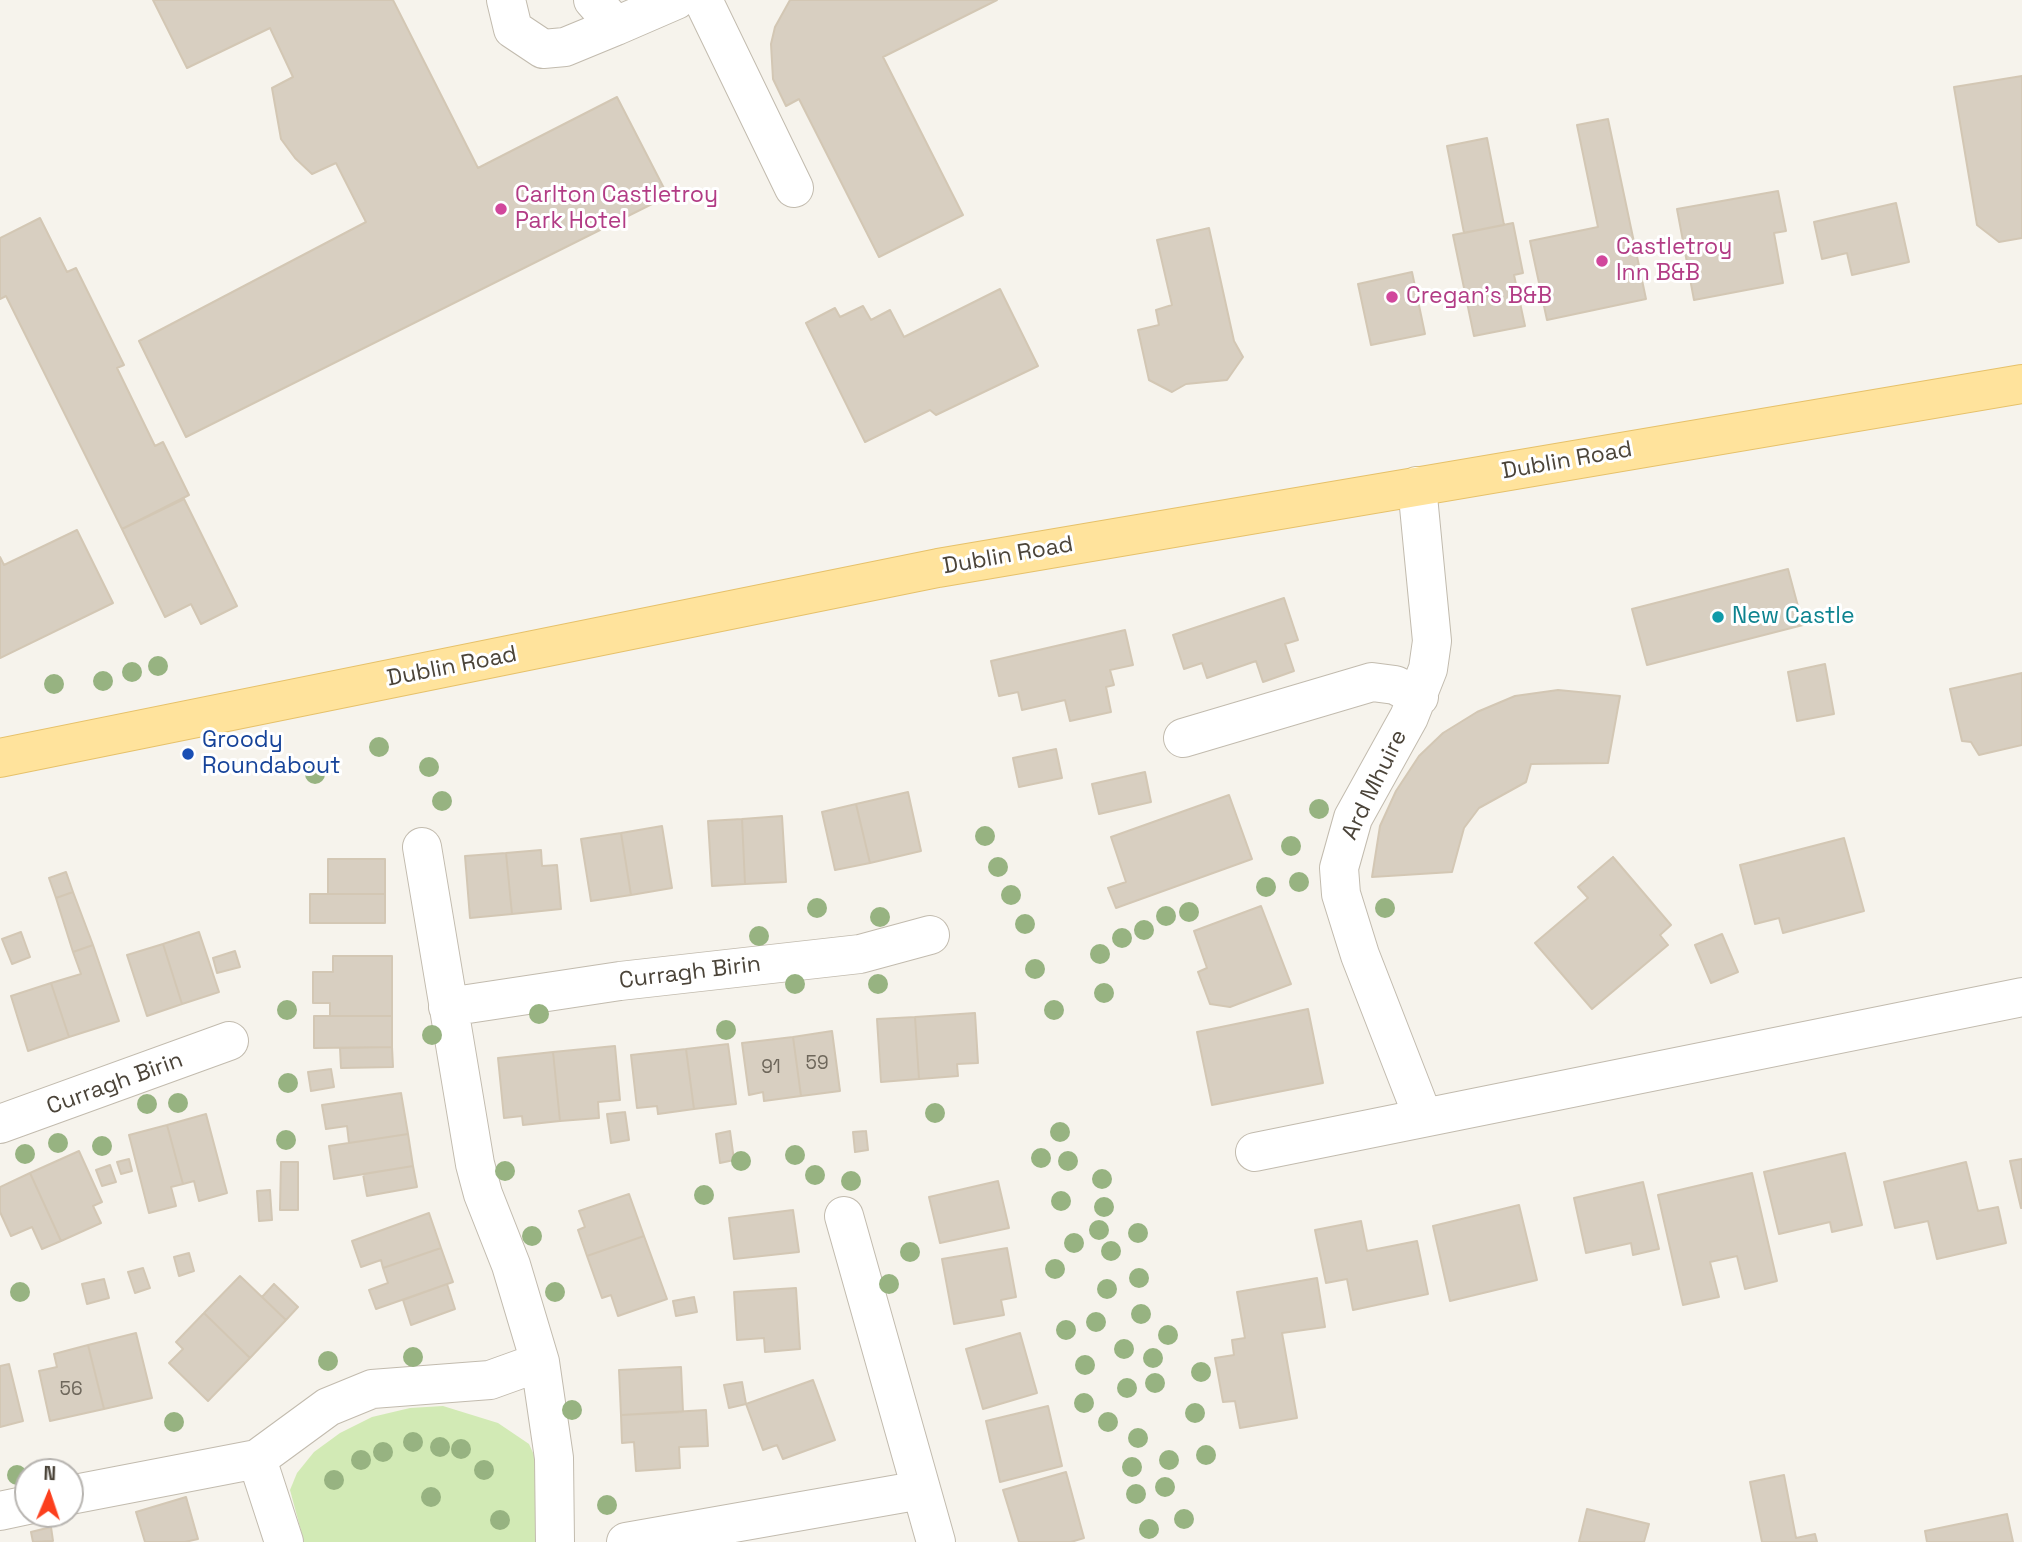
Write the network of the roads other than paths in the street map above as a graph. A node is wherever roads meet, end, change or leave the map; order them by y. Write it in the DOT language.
graph roads {
  1 [pos="506,0"];
  2 [pos="676,0"];
  3 [pos="703,0"];
  4 [pos="605,13"];
  5 [pos="794,188"];
  6 [pos="2022,384"];
  7 [pos="1417,486"];
  8 [pos="1419,697"];
  9 [pos="1183,738"];
  10 [pos="0,758"];
  11 [pos="422,847"];
  12 [pos="930,935"];
  13 [pos="2022,996"];
  14 [pos="448,1007"];
  15 [pos="229,1041"];
  16 [pos="1423,1117"];
  17 [pos="0,1124"];
  18 [pos="1255,1152"];
  19 [pos="844,1216"];
  20 [pos="540,1362"];
  21 [pos="257,1459"];
  22 [pos="921,1490"];
  23 [pos="84,1492"];
  24 [pos="284,1542"];
  25 [pos="555,1542"];
  26 [pos="626,1542"];
  27 [pos="936,1542"];
  1 -- 4 [label="street"];
  2 -- 4 [label="street"];
  3 -- 5 [label="street"];
  6 -- 7 [label="main road, Dublin Road"];
  7 -- 8 [label="street, Ard Mhuire"];
  7 -- 10 [label="main road, Dublin Road"];
  8 -- 9 [label="street"];
  8 -- 16 [label="street, Ard Mhuire"];
  11 -- 14 [label="street"];
  12 -- 14 [label="street, Curragh Birin"];
  13 -- 16 [label="street"];
  14 -- 20 [label="street"];
  15 -- 17 [label="street, Curragh Birin"];
  16 -- 18 [label="street"];
  19 -- 22 [label="street"];
  20 -- 21 [label="street"];
  20 -- 25 [label="street"];
  21 -- 23 [label="street"];
  21 -- 24 [label="street"];
  22 -- 26 [label="street"];
  22 -- 27 [label="street"];
}
